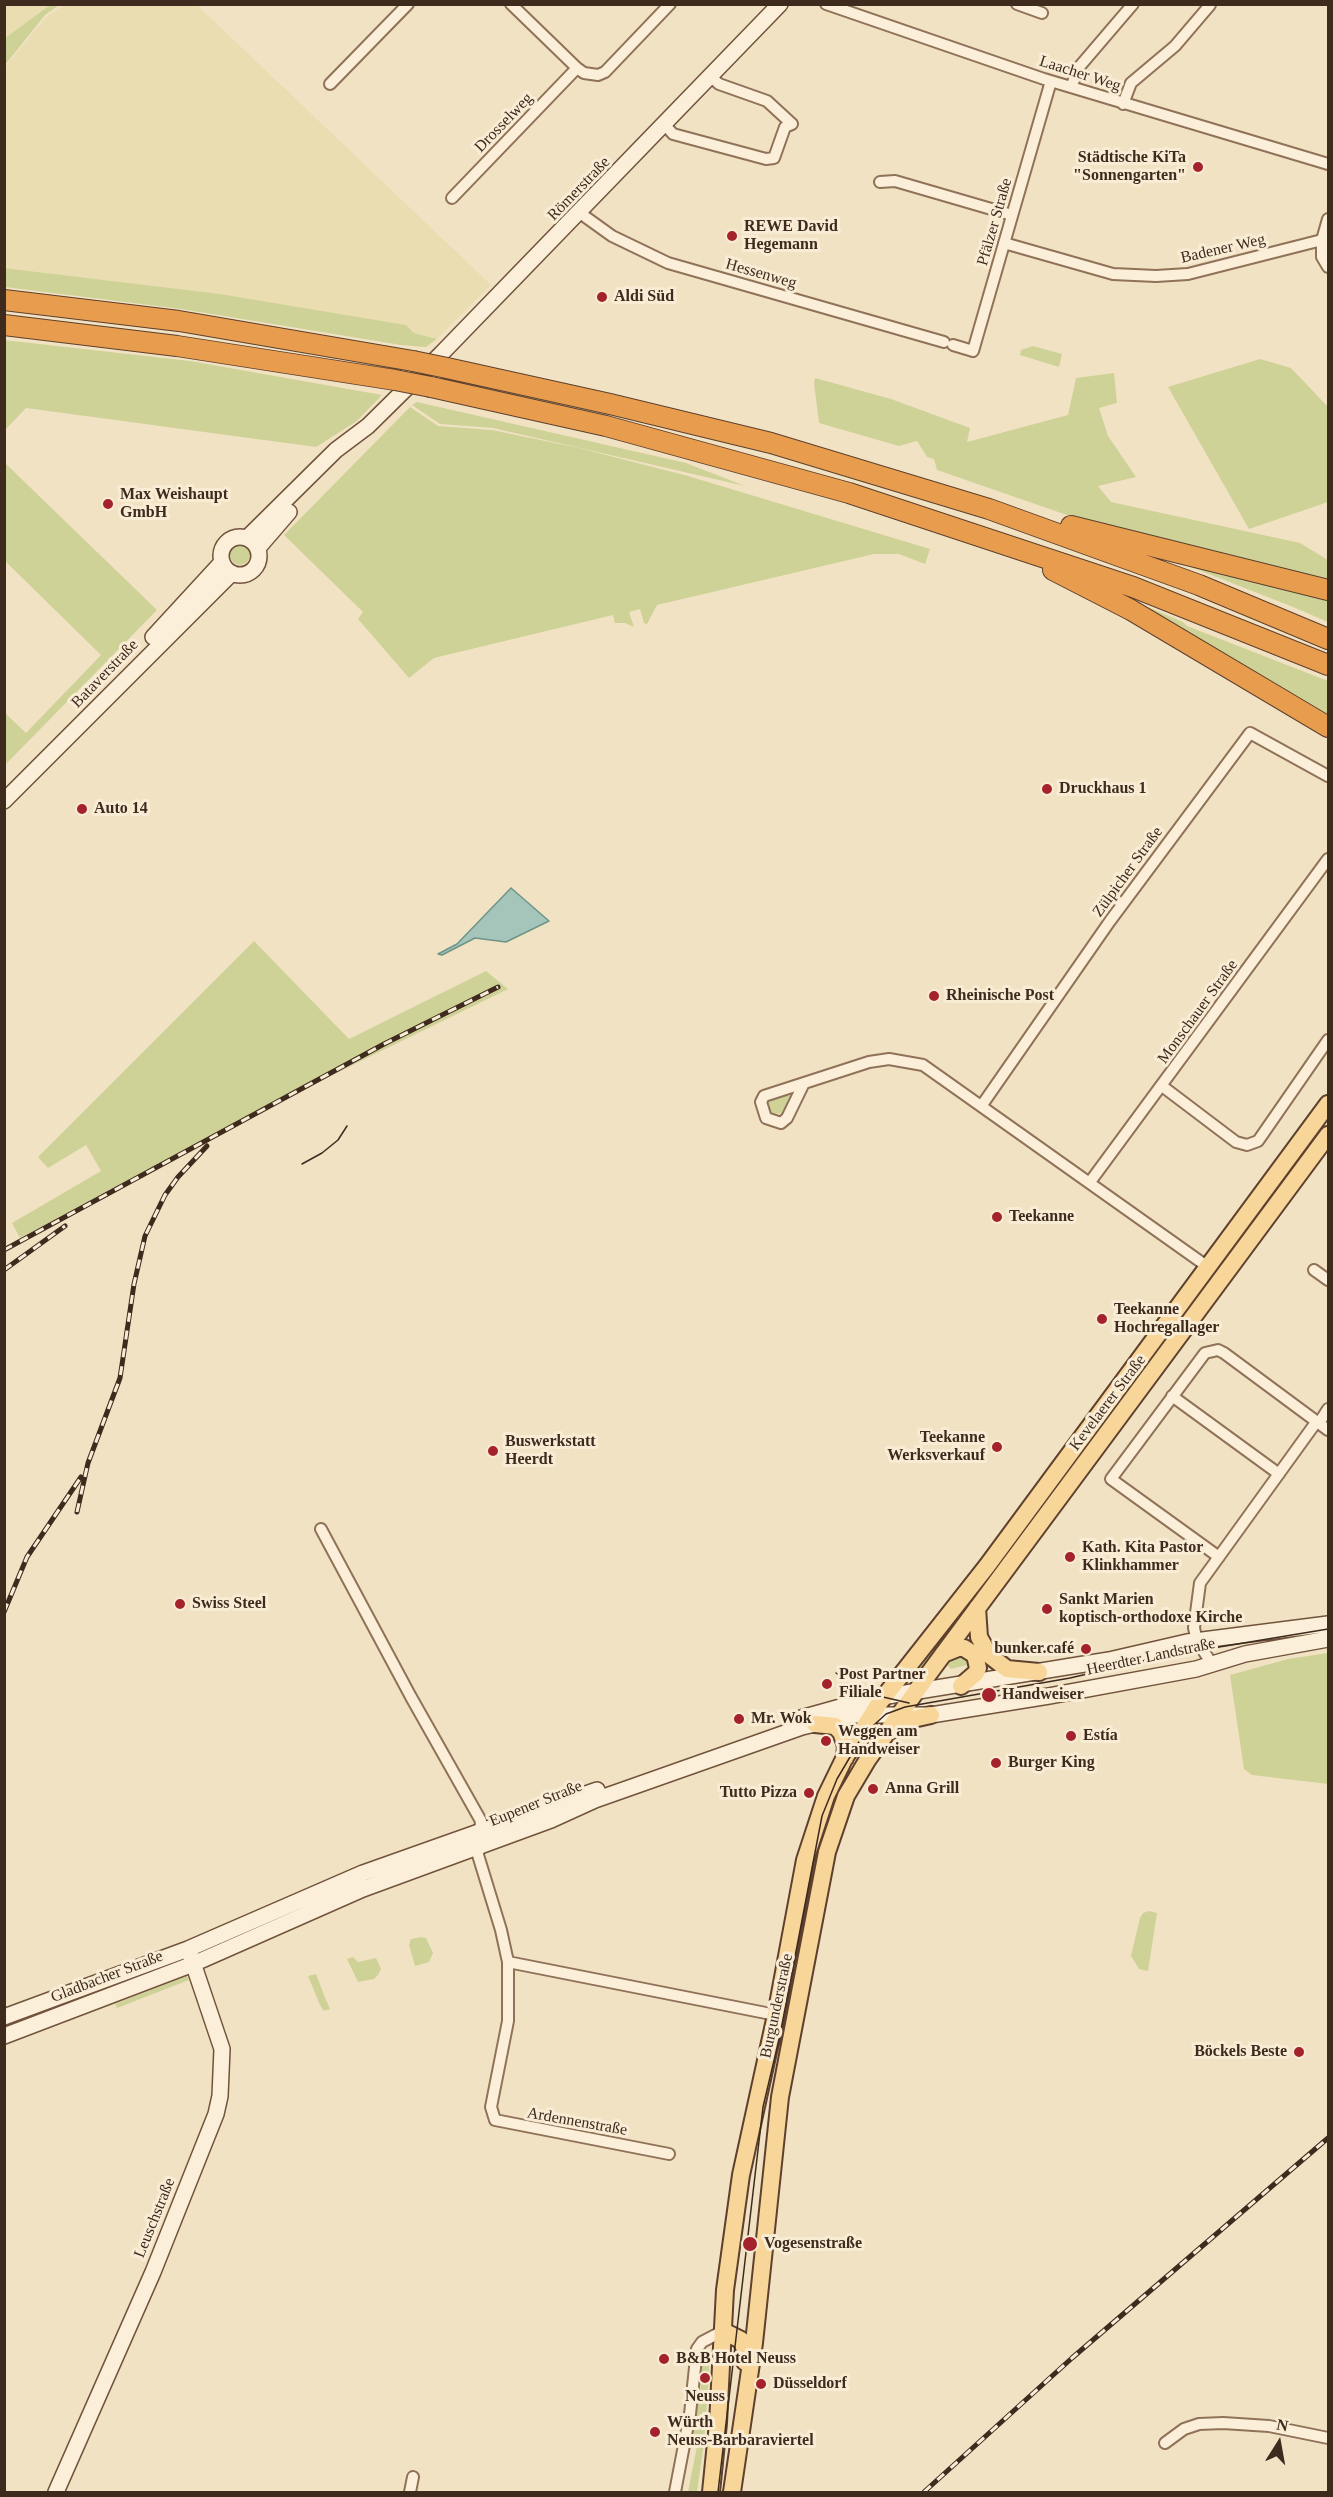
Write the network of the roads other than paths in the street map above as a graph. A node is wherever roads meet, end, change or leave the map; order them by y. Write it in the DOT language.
graph roads {
  1 [pos="408,4"];
  2 [pos="511,4"];
  3 [pos="670,4"];
  4 [pos="780,4"];
  5 [pos="826,4"];
  6 [pos="1017,4"];
  7 [pos="1133,4"];
  8 [pos="1210,5"];
  9 [pos="1042,13"];
  10 [pos="577,68"];
  11 [pos="711,77"];
  12 [pos="1051,81"];
  13 [pos="330,84"];
  14 [pos="1071,87"];
  15 [pos="1123,104"];
  16 [pos="665,126"];
  17 [pos="1329,164"];
  18 [pos="880,182"];
  19 [pos="452,198"];
  20 [pos="580,213"];
  21 [pos="1012,214"];
  22 [pos="1329,219"];
  23 [pos="1323,240"];
  24 [pos="1004,243"];
  25 [pos="1329,267"];
  26 [pos="4,300"];
  27 [pos="4,325"];
  28 [pos="949,344"];
  29 [pos="397,388"];
  30 [pos="989,509"];
  31 [pos="977,534"];
  32 [pos="252,543"];
  33 [pos="227,568"];
  34 [pos="1329,590"];
  35 [pos="1329,639"];
  36 [pos="1329,665"];
  37 [pos="1329,728"];
  38 [pos="1329,776"];
  39 [pos="4,786"];
  40 [pos="4,801"];
  41 [pos="1329,860"];
  42 [pos="1329,1040"];
  43 [pos="804,1083"];
  44 [pos="1162,1086"];
  45 [pos="1329,1104"];
  46 [pos="982,1105"];
  47 [pos="1329,1135"];
  48 [pos="1090,1182"];
  49 [pos="1208,1267"];
  50 [pos="1314,1270"];
  51 [pos="1329,1280"];
  52 [pos="1173,1396"];
  53 [pos="1329,1409"];
  54 [pos="1318,1422"];
  55 [pos="1329,1430"];
  56 [pos="1279,1474"];
  57 [pos="321,1529"];
  58 [pos="1219,1557"];
  59 [pos="977,1608"];
  60 [pos="1329,1624"];
  61 [pos="1329,1639"];
  62 [pos="1197,1641"];
  63 [pos="943,1654"];
  64 [pos="1212,1664"];
  65 [pos="1039,1672"];
  66 [pos="961,1686"];
  67 [pos="914,1694"];
  68 [pos="883,1697"];
  69 [pos="872,1714"];
  70 [pos="900,1714"];
  71 [pos="931,1715"];
  72 [pos="815,1724"];
  73 [pos="886,1733"];
  74 [pos="844,1759"];
  75 [pos="480,1830"];
  76 [pos="478,1846"];
  77 [pos="219,1944"];
  78 [pos="188,1949"];
  79 [pos="508,1962"];
  80 [pos="194,1964"];
  81 [pos="776,2015"];
  82 [pos="4,2017"];
  83 [pos="4,2036"];
  84 [pos="669,2154"];
  85 [pos="757,2310"];
  86 [pos="723,2331"];
  87 [pos="749,2382"];
  88 [pos="1329,2438"];
  89 [pos="1165,2443"];
  90 [pos="413,2477"];
  91 [pos="56,2493"];
  92 [pos="410,2493"];
  93 [pos="675,2493"];
  94 [pos="711,2493"];
  95 [pos="732,2493"];
  1 -- 13 [label="street"];
  2 -- 10 [label="street"];
  3 -- 10 [label="street"];
  4 -- 11 [label="main road, Römerstraße"];
  5 -- 12 [label="street, Laacher Weg"];
  6 -- 9 [label="street"];
  7 -- 14 [label="street"];
  8 -- 15 [label="street"];
  10 -- 19 [label="street, Drosselweg"];
  11 -- 16 [label="main road, Römerstraße"];
  11 -- 16 [label="street"];
  12 -- 14 [label="street, Laacher Weg"];
  12 -- 21 [label="street, Pfälzer Straße"];
  14 -- 15 [label="street, Laacher Weg"];
  15 -- 17 [label="street, Laacher Weg"];
  16 -- 20 [label="main road, Römerstraße"];
  18 -- 21 [label="street"];
  20 -- 28 [label="street, Hessenweg"];
  20 -- 29 [label="main road, Römerstraße"];
  21 -- 24 [label="street, Pfälzer Straße"];
  22 -- 23 [label="street"];
  23 -- 24 [label="street, Badener Weg"];
  23 -- 25 [label="street"];
  24 -- 28 [label="street, Pfälzer Straße"];
  26 -- 30 [label="highway, bridge"];
  27 -- 29 [label="highway"];
  29 -- 31 [label="highway, bridge"];
  29 -- 32 [label="main road, Bataverstraße"];
  30 -- 34 [label="highway"];
  30 -- 35 [label="highway"];
  31 -- 36 [label="highway"];
  31 -- 37 [label="highway"];
  32 -- 33 [label="main road, Bataverstraße"];
  32 -- 33 [label="main road, Bataverstraße"];
  33 -- 39 [label="main road, Bataverstraße"];
  33 -- 40 [label="main road, Bataverstraße"];
  38 -- 46 [label="street, Zülpicher Straße"];
  41 -- 44 [label="street, Monschauer Straße"];
  42 -- 44 [label="street"];
  43 -- 46 [label="street"];
  44 -- 48 [label="street, Monschauer Straße"];
  45 -- 49 [label="main road, Kevelaerer Straße"];
  46 -- 48 [label="street"];
  47 -- 59 [label="main road, Kevelaerer Straße"];
  48 -- 49 [label="street"];
  49 -- 68 [label="main road, Kevelaerer Straße"];
  50 -- 51 [label="street"];
  52 -- 54 [label="street"];
  52 -- 56 [label="street"];
  52 -- 58 [label="street"];
  53 -- 54 [label="street"];
  54 -- 55 [label="street"];
  54 -- 56 [label="street"];
  56 -- 58 [label="street"];
  57 -- 75 [label="street, Eupener Straße"];
  58 -- 62 [label="street"];
  59 -- 63 [label="main road, Kevelaerer Straße"];
  59 -- 65 [label="main road"];
  60 -- 62 [label="main road, Heerdter Landstraße"];
  61 -- 64 [label="main road, Heerdter Landstraße"];
  62 -- 64 [label="street"];
  62 -- 65 [label="main road, Heerdter Landstraße"];
  63 -- 66 [label="main road"];
  63 -- 67 [label="main road, Kevelaerer Straße"];
  64 -- 71 [label="main road, Heerdter Landstraße"];
  65 -- 66 [label="main road, Heerdter Landstraße"];
  66 -- 67 [label="main road, Heerdter Landstraße"];
  67 -- 68 [label="main road, Heerdter Landstraße"];
  67 -- 70 [label="main road, Kevelaerer Straße"];
  68 -- 69 [label="main road, Burgunderstraße"];
  68 -- 75 [label="main road, Eupener Straße"];
  69 -- 70 [label="main road, Heerdter Landstraße"];
  69 -- 72 [label="main road, Eupener Straße"];
  69 -- 74 [label="main road, Burgunderstraße"];
  70 -- 71 [label="main road, Heerdter Landstraße"];
  70 -- 73 [label="main road, Burgunderstraße"];
  71 -- 73 [label="main road"];
  72 -- 74 [label="main road"];
  72 -- 76 [label="main road, Eupener Straße"];
  73 -- 85 [label="main road, Burgunderstraße"];
  74 -- 81 [label="main road, Burgunderstraße"];
  75 -- 76 [label="street"];
  75 -- 77 [label="main road, Eupener Straße"];
  76 -- 77 [label="main road, Eupener Straße"];
  76 -- 79 [label="street"];
  77 -- 78 [label="main road, Gladbacher Straße"];
  77 -- 80 [label="main road, Gladbacher Straße"];
  78 -- 80 [label="main road, Leuschstraße"];
  78 -- 82 [label="main road, Gladbacher Straße"];
  79 -- 81 [label="street"];
  79 -- 84 [label="street, Ardennenstraße"];
  80 -- 83 [label="main road, Gladbacher Straße"];
  80 -- 91 [label="main road, Leuschstraße"];
  81 -- 86 [label="main road, Burgunderstraße"];
  85 -- 86 [label="main road"];
  85 -- 87 [label="main road, Burgunderstraße"];
  86 -- 87 [label="main road"];
  86 -- 93 [label="street"];
  86 -- 94 [label="main road, Burgunderstraße"];
  87 -- 95 [label="main road"];
  88 -- 89 [label="street"];
  90 -- 92 [label="street"];
}
